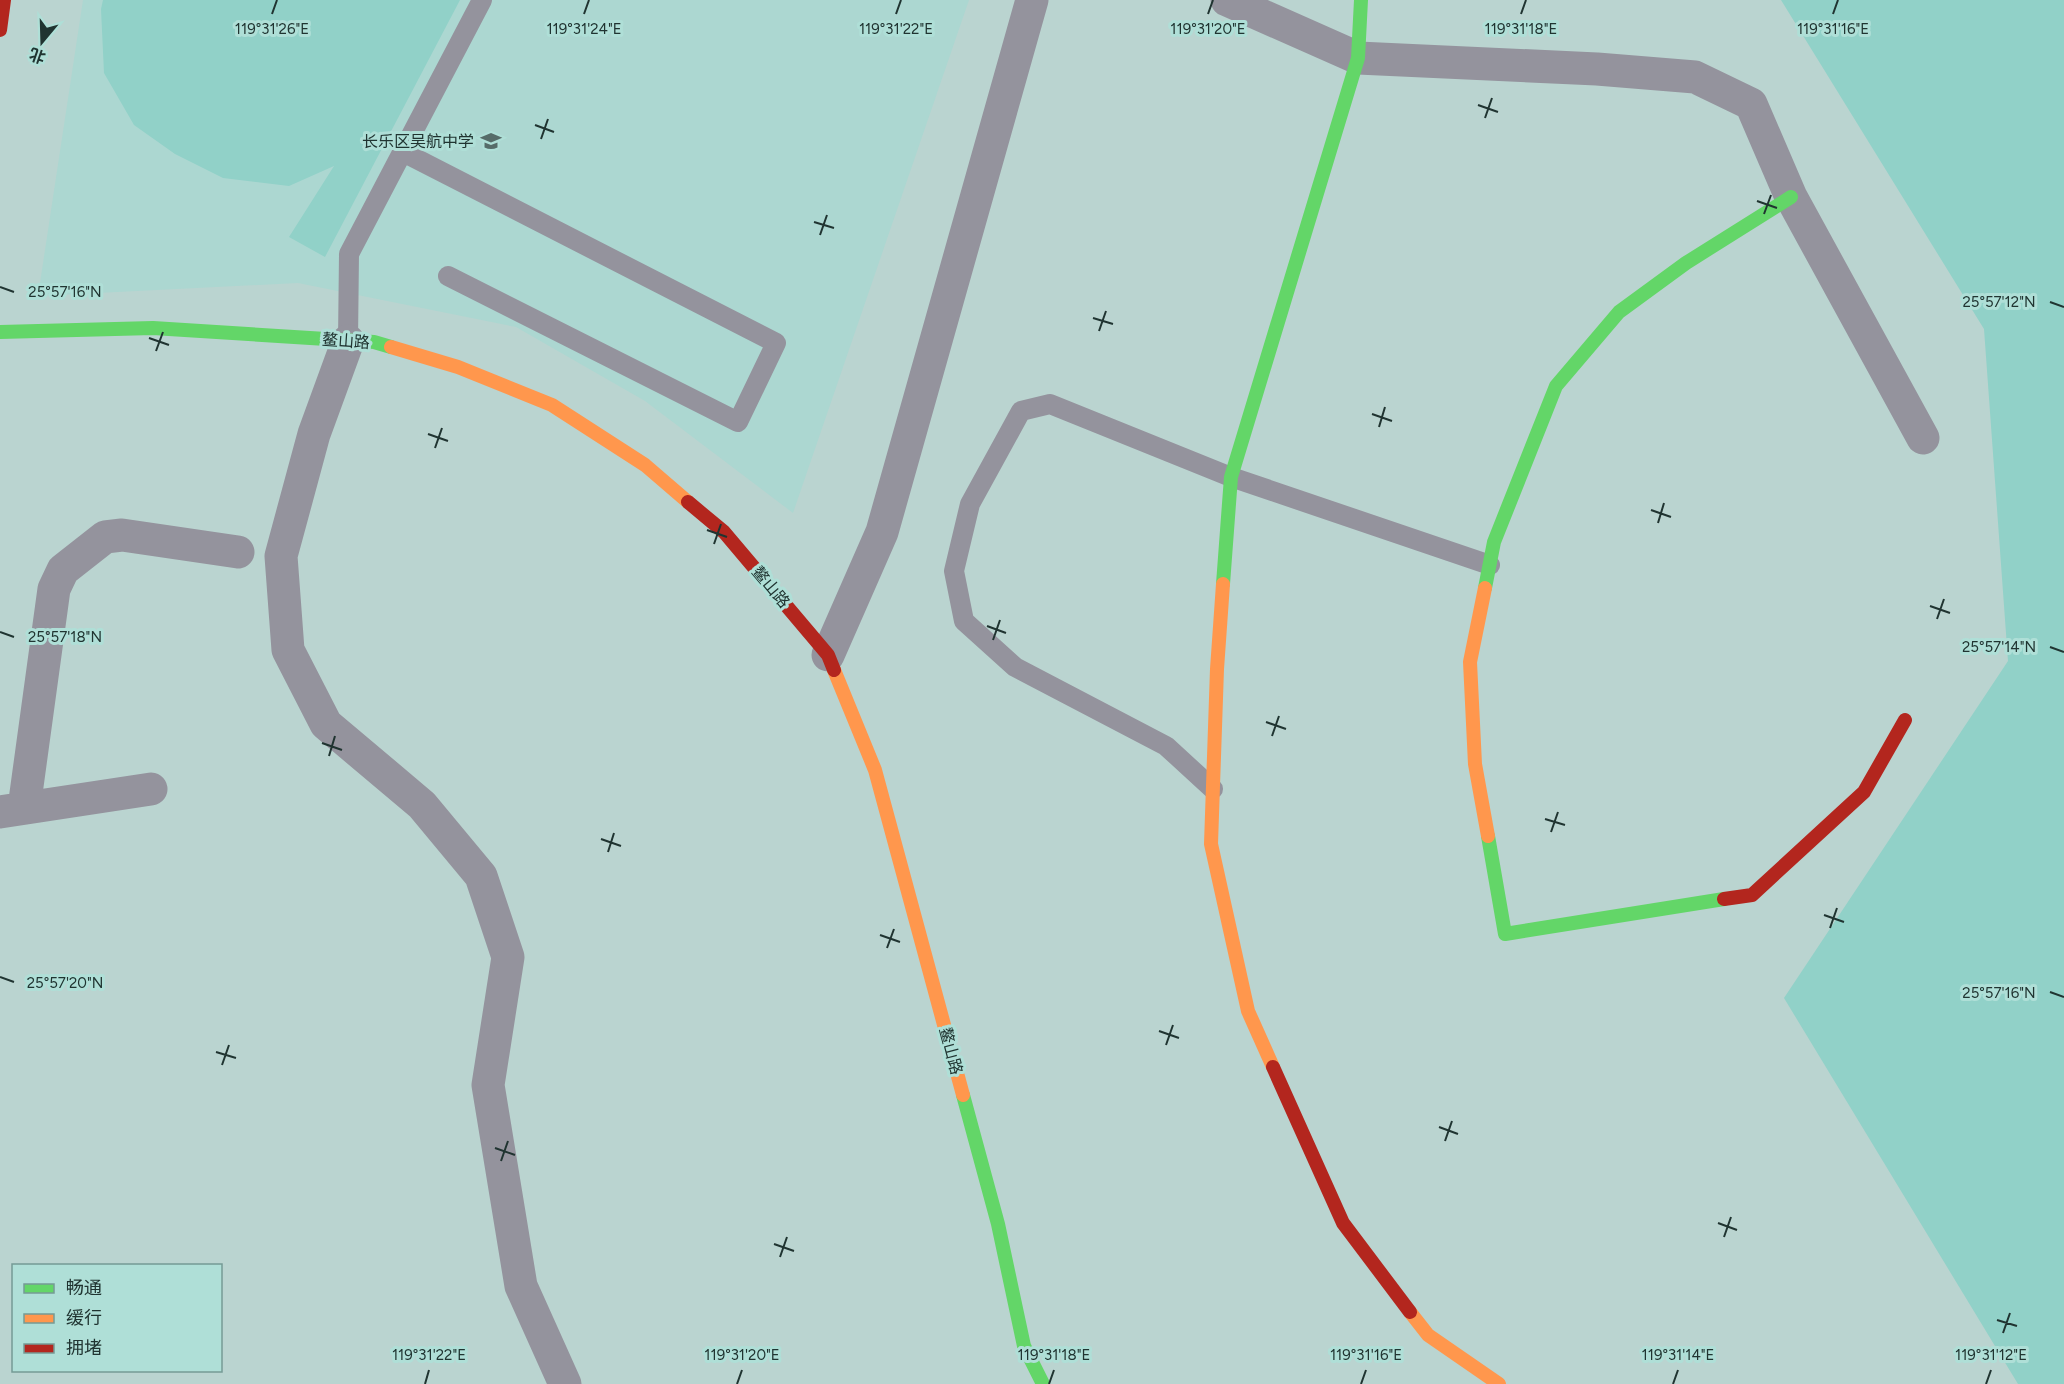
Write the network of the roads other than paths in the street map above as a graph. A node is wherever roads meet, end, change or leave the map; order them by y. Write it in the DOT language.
graph roads {
  1 [pos="4,0"];
  2 [pos="482,0"];
  3 [pos="1032,0"];
  4 [pos="1227,0"];
  5 [pos="1361,0"];
  6 [pos="0,30"];
  7 [pos="1358,58"];
  8 [pos="403,152"];
  9 [pos="1791,197"];
  10 [pos="448,276"];
  11 [pos="0,332"];
  12 [pos="348,341"];
  13 [pos="1923,438"];
  14 [pos="1231,477"];
  15 [pos="238,552"];
  16 [pos="1490,565"];
  17 [pos="828,655"];
  18 [pos="1905,720"];
  19 [pos="151,789"];
  20 [pos="1213,789"];
  21 [pos="12,810"];
  22 [pos="565,1384"];
  23 [pos="1043,1384"];
  24 [pos="1499,1384"];
  1 -- 6 [label="street"];
  2 -- 8 [label="lane"];
  3 -- 17 [label="street"];
  4 -- 7 [label="street"];
  5 -- 7 [label="street"];
  7 -- 9 [label="street"];
  7 -- 14 [label="street"];
  8 -- 10 [label="lane"];
  8 -- 12 [label="lane"];
  9 -- 13 [label="street"];
  9 -- 16 [label="street"];
  11 -- 12 [label="street, 鳌山路"];
  12 -- 17 [label="street, 鳌山路"];
  12 -- 22 [label="street"];
  14 -- 16 [label="lane"];
  14 -- 20 [label="street"];
  14 -- 20 [label="lane"];
  15 -- 21 [label="street"];
  16 -- 18 [label="street"];
  17 -- 23 [label="street, 鳌山路"];
  19 -- 21 [label="street"];
  20 -- 24 [label="street"];
}
